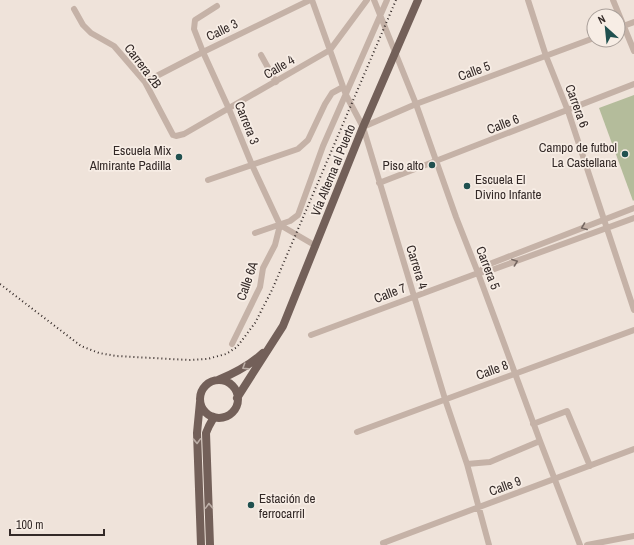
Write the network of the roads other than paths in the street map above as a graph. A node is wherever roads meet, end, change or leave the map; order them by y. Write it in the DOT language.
graph roads {
  1 [pos="311,0"];
  2 [pos="367,0"];
  3 [pos="374,0"];
  4 [pos="387,0"];
  5 [pos="418,0"];
  6 [pos="528,0"];
  7 [pos="217,6"];
  8 [pos="75,11"];
  9 [pos="380,15"];
  10 [pos="626,36"];
  11 [pos="586,41"];
  12 [pos="330,50"];
  13 [pos="634,51"];
  14 [pos="203,52"];
  15 [pos="394,53"];
  16 [pos="261,54"];
  17 [pos="546,56"];
  18 [pos="145,82"];
  19 [pos="276,82"];
  20 [pos="634,84"];
  21 [pos="343,87"];
  22 [pos="346,95"];
  23 [pos="416,104"];
  24 [pos="229,109"];
  25 [pos="568,111"];
  26 [pos="363,128"];
  27 [pos="184,134"];
  28 [pos="437,161"];
  29 [pos="252,165"];
  30 [pos="208,180"];
  31 [pos="379,183"];
  32 [pos="634,208"];
  33 [pos="634,218"];
  34 [pos="604,219"];
  35 [pos="280,225"];
  36 [pos="607,228"];
  37 [pos="255,233"];
  38 [pos="316,246"];
  39 [pos="478,273"];
  40 [pos="414,296"];
  41 [pos="634,310"];
  42 [pos="634,330"];
  43 [pos="311,335"];
  44 [pos="232,344"];
  45 [pos="269,347"];
  46 [pos="515,374"];
  47 [pos="217,380"];
  48 [pos="238,398"];
  49 [pos="445,399"];
  50 [pos="200,402"];
  51 [pos="214,417"];
  52 [pos="533,424"];
  53 [pos="357,432"];
  54 [pos="540,441"];
  55 [pos="634,449"];
  56 [pos="467,464"];
  57 [pos="590,466"];
  58 [pos="555,479"];
  59 [pos="479,507"];
  60 [pos="634,536"];
  61 [pos="384,544"];
  62 [pos="201,545"];
  63 [pos="210,545"];
  64 [pos="489,545"];
  65 [pos="580,545"];
  66 [pos="587,545"];
  1 -- 12 [label="street, Carrera 4"];
  1 -- 14 [label="street, Calle 3"];
  2 -- 12 [label="street, Calle 4"];
  3 -- 9 [label="street, Carrera 5"];
  4 -- 9 [label="street"];
  5 -- 15 [label="main road, Vía Alterna al Puerto"];
  6 -- 17 [label="street, Carrera 6"];
  7 -- 14 [label="street, Carrera 3"];
  8 -- 18 [label="street, Carrera 2B"];
  9 -- 15 [label="street, Carrera 5"];
  9 -- 22 [label="street"];
  10 -- 13 [label="street"];
  11 -- 17 [label="street, Calle 5"];
  12 -- 19 [label="street, Calle 4"];
  12 -- 21 [label="street, Carrera 4"];
  14 -- 18 [label="street, Calle 3"];
  14 -- 24 [label="street, Carrera 3"];
  15 -- 23 [label="street, Carrera 5"];
  15 -- 26 [label="main road, Vía Alterna al Puerto"];
  16 -- 19 [label="street"];
  17 -- 23 [label="street, Calle 5"];
  17 -- 25 [label="street, Carrera 6"];
  18 -- 27 [label="street, Carrera 2B"];
  19 -- 24 [label="street, Calle 4"];
  20 -- 25 [label="street, Calle 6"];
  21 -- 22 [label="street, Carrera 4"];
  21 -- 29 [label="street"];
  22 -- 26 [label="street, Carrera 4"];
  22 -- 35 [label="street"];
  23 -- 26 [label="street, Calle 5"];
  23 -- 28 [label="street, Carrera 5"];
  24 -- 27 [label="street, Calle 4"];
  24 -- 29 [label="street, Carrera 3"];
  25 -- 28 [label="street, Calle 6"];
  25 -- 34 [label="street, Carrera 6"];
  26 -- 31 [label="street, Carrera 4"];
  26 -- 38 [label="main road, Vía Alterna al Puerto"];
  28 -- 31 [label="street, Calle 6"];
  28 -- 39 [label="street, Carrera 5"];
  29 -- 30 [label="street"];
  29 -- 35 [label="street, Carrera 3"];
  31 -- 40 [label="street, Carrera 4"];
  32 -- 34 [label="street, Calle 7"];
  33 -- 36 [label="street, Calle 7"];
  34 -- 36 [label="street, Carrera 6"];
  34 -- 39 [label="street, Calle 7, one-way"];
  35 -- 37 [label="street"];
  35 -- 38 [label="street"];
  35 -- 44 [label="street, Calle 6A"];
  39 -- 36 [label="street, Calle 7, one-way"];
  36 -- 41 [label="street, Carrera 6"];
  38 -- 45 [label="main road, Vía Alterna al Puerto"];
  39 -- 40 [label="street, Calle 7"];
  39 -- 46 [label="street, Carrera 5"];
  40 -- 43 [label="street, Calle 7"];
  40 -- 49 [label="street, Carrera 4"];
  42 -- 46 [label="street, Calle 8"];
  45 -- 47 [label="main road, Vía Alterna al Puerto, one-way"];
  45 -- 48 [label="main road, Vía Alterna al Puerto"];
  46 -- 49 [label="street, Calle 8"];
  46 -- 52 [label="street, Carrera 5"];
  47 -- 48 [label="main road"];
  47 -- 50 [label="main road"];
  48 -- 51 [label="main road"];
  49 -- 53 [label="street, Calle 8"];
  49 -- 56 [label="street, Carrera 4"];
  50 -- 51 [label="main road"];
  50 -- 62 [label="main road, one-way"];
  63 -- 51 [label="main road, one-way"];
  52 -- 54 [label="street, Carrera 5"];
  52 -- 57 [label="street"];
  54 -- 56 [label="street"];
  54 -- 58 [label="street, Carrera 5"];
  55 -- 57 [label="street, Calle 9"];
  56 -- 59 [label="street, Carrera 4"];
  57 -- 58 [label="street, Calle 9"];
  58 -- 59 [label="street, Calle 9"];
  58 -- 65 [label="street, Carrera 5"];
  59 -- 61 [label="street, Calle 9"];
  59 -- 64 [label="street, Carrera 4"];
  60 -- 66 [label="street"];
}
